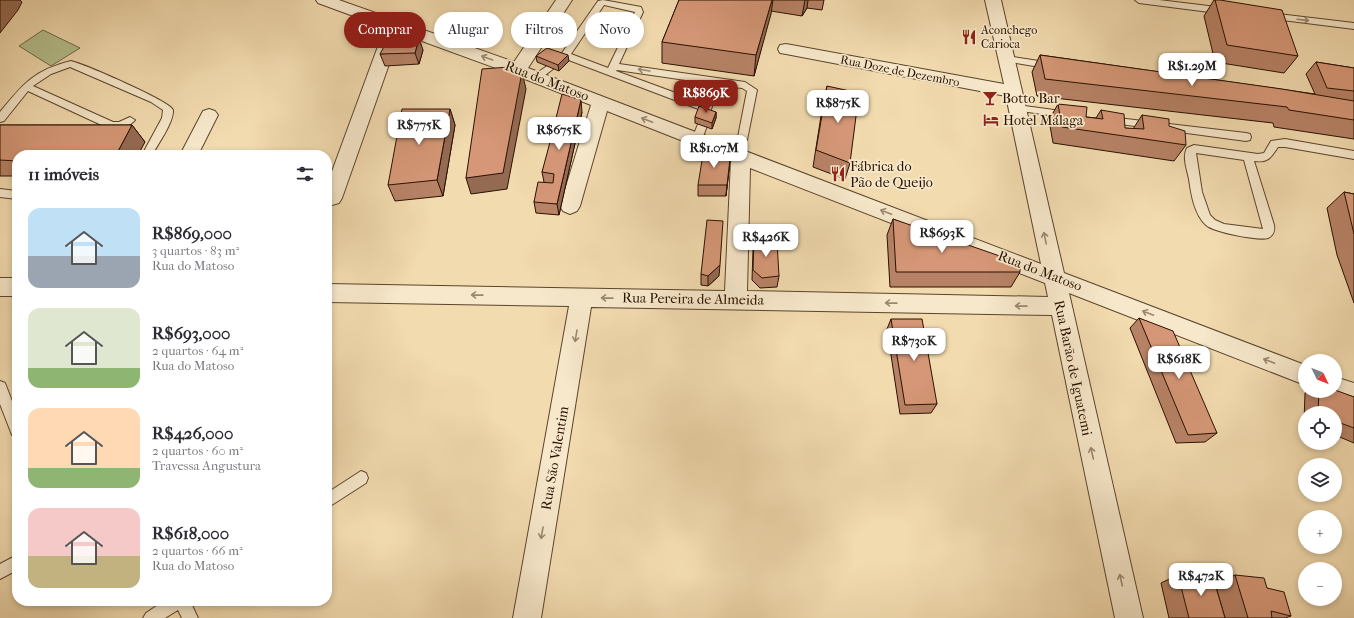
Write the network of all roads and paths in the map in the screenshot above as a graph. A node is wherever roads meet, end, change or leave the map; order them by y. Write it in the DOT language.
graph roads {
  1 [pos="324,0"];
  2 [pos="564,0"];
  3 [pos="992,0"];
  4 [pos="1139,0"];
  5 [pos="358,12"];
  6 [pos="1236,12"];
  7 [pos="1260,15"];
  8 [pos="1354,26"];
  9 [pos="426,36"];
  10 [pos="385,48"];
  11 [pos="786,49"];
  12 [pos="1007,59"];
  13 [pos="612,68"];
  14 [pos="1062,68"];
  15 [pos="518,70"];
  16 [pos="711,81"];
  17 [pos="27,87"];
  18 [pos="1015,100"];
  19 [pos="602,102"];
  20 [pos="209,115"];
  21 [pos="1082,117"];
  22 [pos="0,119"];
  23 [pos="1098,119"];
  24 [pos="130,120"];
  25 [pos="1246,137"];
  26 [pos="742,146"];
  27 [pos="150,150"];
  28 [pos="192,150"];
  29 [pos="1354,155"];
  30 [pos="1248,157"];
  31 [pos="0,193"];
  32 [pos="12,194"];
  33 [pos="332,198"];
  34 [pos="570,206"];
  35 [pos="1053,276"];
  36 [pos="0,287"];
  37 [pos="12,287"];
  38 [pos="332,293"];
  39 [pos="582,297"];
  40 [pos="736,300"];
  41 [pos="1060,306"];
  42 [pos="1298,372"];
  43 [pos="0,387"];
  44 [pos="1342,390"];
  45 [pos="1354,394"];
  46 [pos="12,418"];
  47 [pos="361,478"];
  48 [pos="332,498"];
  49 [pos="12,565"];
  50 [pos="0,572"];
  51 [pos="170,606"];
  52 [pos="184,606"];
  53 [pos="151,618"];
  54 [pos="190,618"];
  55 [pos="527,618"];
  56 [pos="1129,618"];
  1 -- 5 [label="street, Rua do Matoso"];
  2 -- 15 [label="street"];
  3 -- 12 [label="street, Rua Barão de Iguatemi"];
  4 -- 6 [label="lane"];
  7 -- 8 [label="lane, one-way"];
  15 -- 9 [label="street, Rua do Matoso, one-way"];
  10 -- 33 [label="street"];
  11 -- 18 [label="street, Rua Doze de Dezembro"];
  12 -- 14 [label="lane"];
  12 -- 18 [label="street, Rua Barão de Iguatemi"];
  13 -- 13 [label="lane"];
  16 -- 13 [label="lane, one-way"];
  13 -- 16 [label="lane"];
  15 -- 19 [label="street, Rua do Matoso"];
  16 -- 26 [label="lane"];
  17 -- 22 [label="lane"];
  17 -- 24 [label="lane"];
  17 -- 27 [label="lane"];
  18 -- 21 [label="lane"];
  35 -- 18 [label="street, Rua Barão de Iguatemi, one-way"];
  26 -- 19 [label="street, Rua do Matoso, one-way"];
  19 -- 34 [label="street"];
  20 -- 28 [label="street"];
  23 -- 25 [label="lane"];
  35 -- 26 [label="street, Rua do Matoso, one-way"];
  26 -- 40 [label="street"];
  29 -- 30 [label="lane"];
  30 -- 30 [label="lane"];
  31 -- 32 [label="lane"];
  35 -- 41 [label="street, Rua Barão de Iguatemi"];
  42 -- 35 [label="street, Rua do Matoso, one-way"];
  36 -- 37 [label="street"];
  39 -- 38 [label="street, Rua Pereira de Almeida, one-way"];
  40 -- 39 [label="street, Rua Pereira de Almeida, one-way"];
  39 -- 55 [label="street, Rua São Valentim, one-way"];
  41 -- 40 [label="street, Rua Pereira de Almeida, one-way"];
  56 -- 41 [label="street, Rua Barão de Iguatemi, one-way"];
  43 -- 46 [label="lane"];
  44 -- 45 [label="street"];
  47 -- 48 [label="lane"];
  49 -- 50 [label="lane"];
  51 -- 53 [label="lane"];
  52 -- 54 [label="lane"];
}
